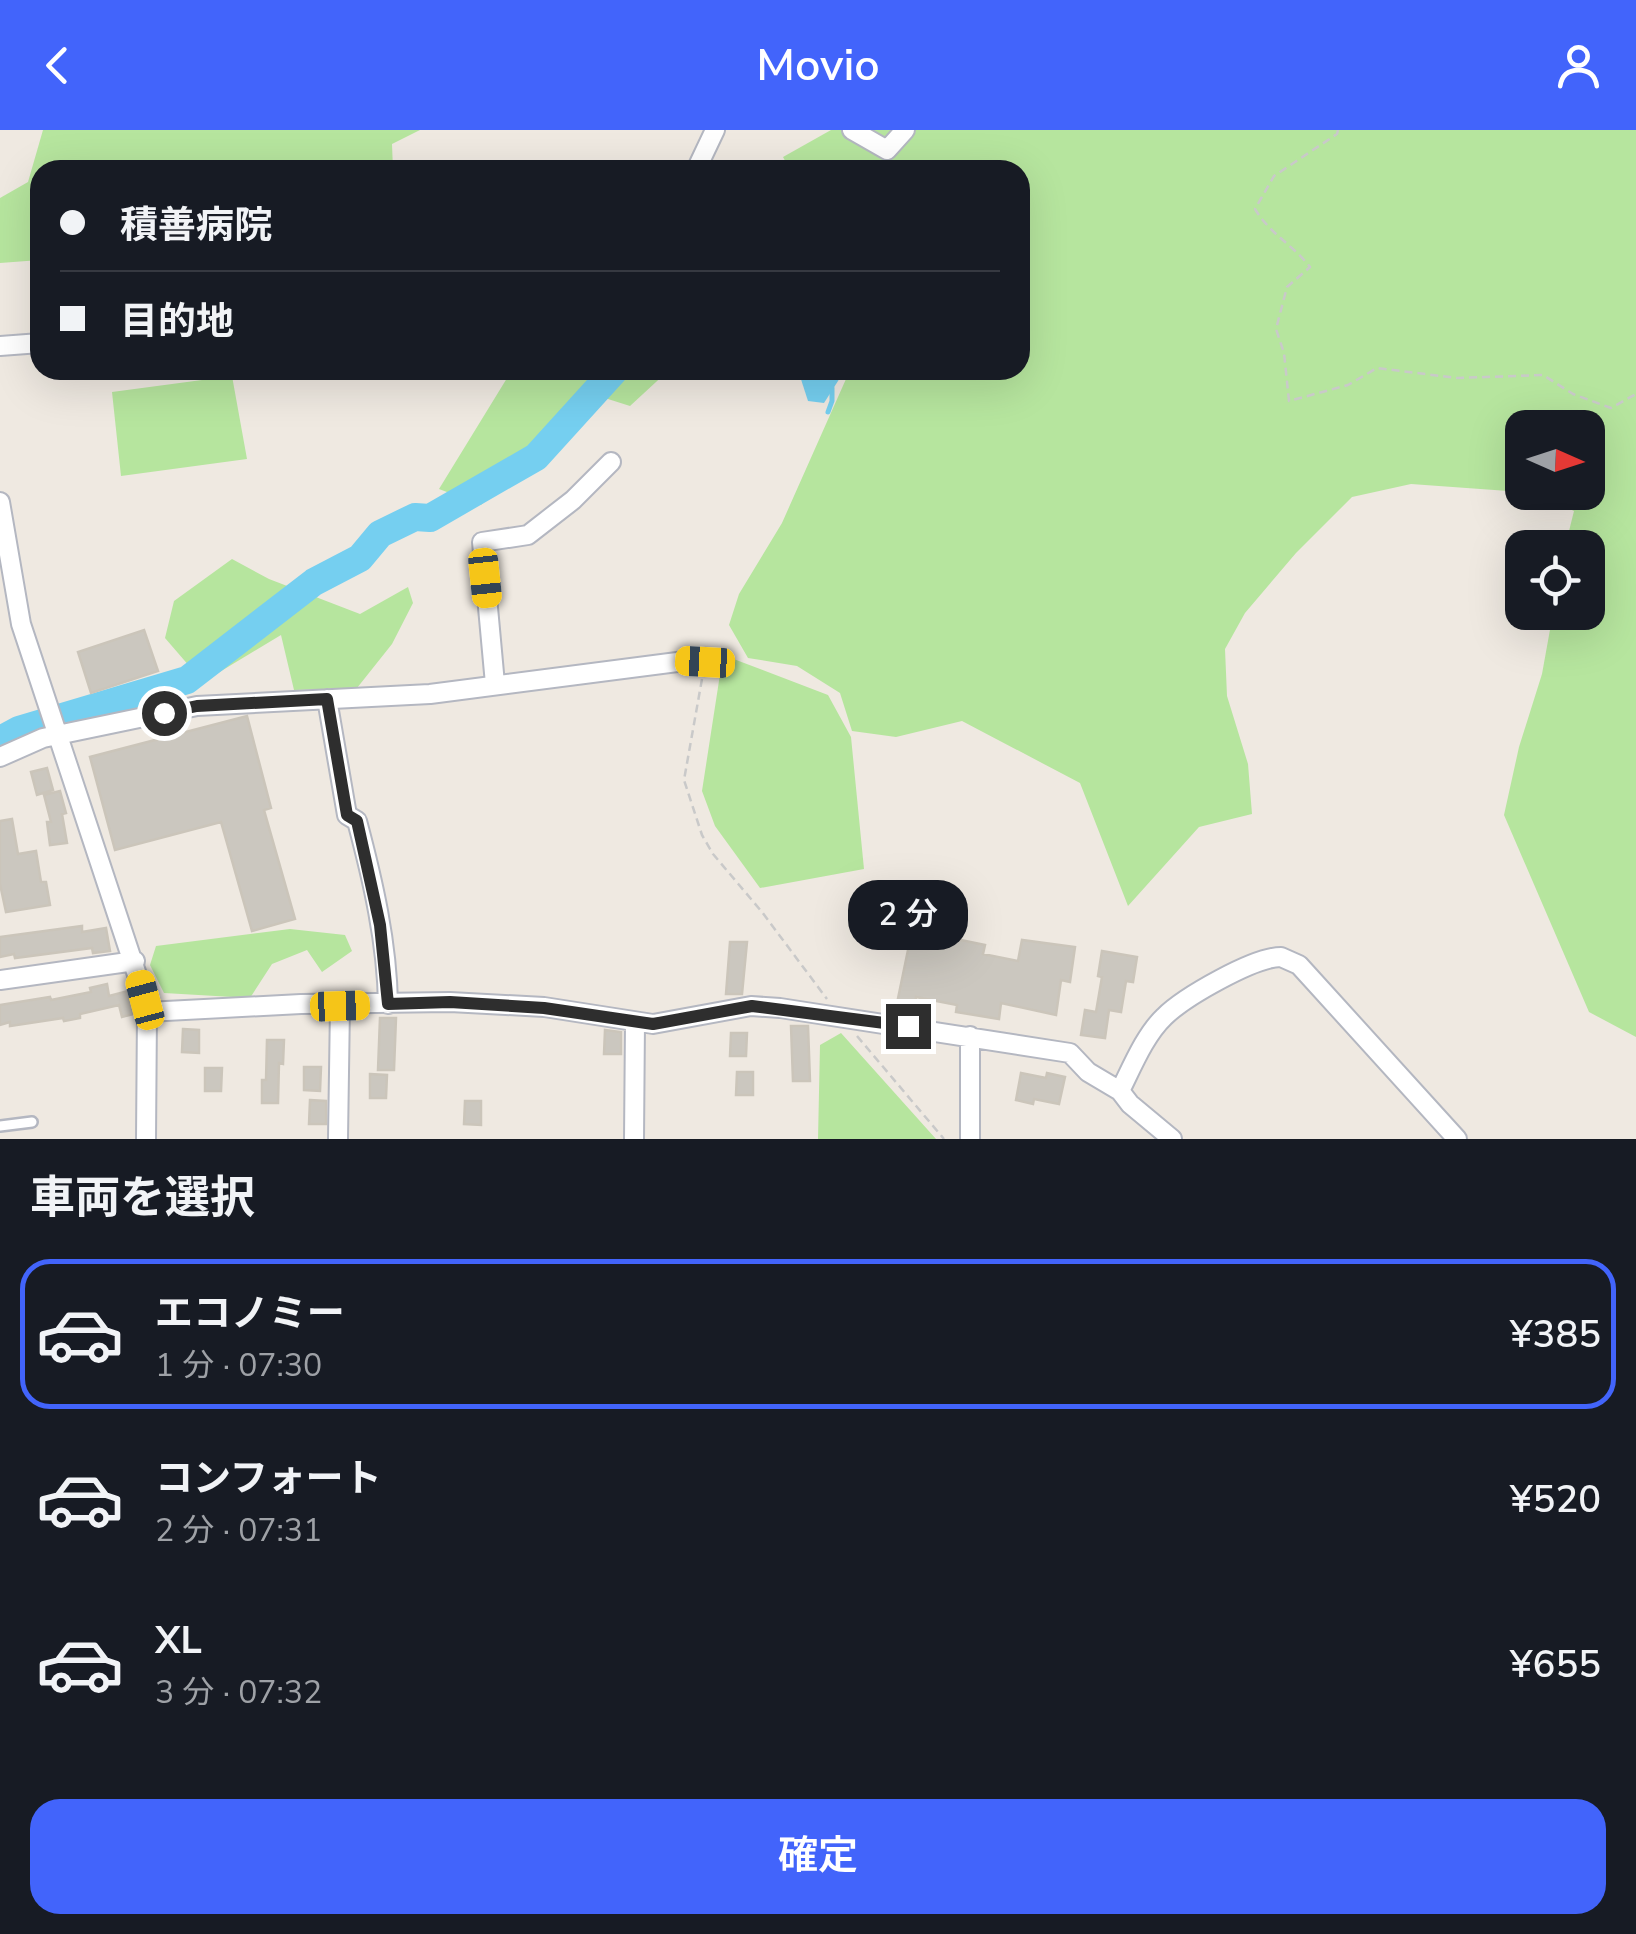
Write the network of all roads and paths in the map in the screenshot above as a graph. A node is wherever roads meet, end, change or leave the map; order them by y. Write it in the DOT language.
graph roads {
  1 [pos="715,130"];
  2 [pos="852,130"];
  3 [pos="905,130"];
  4 [pos="1338,130"];
  5 [pos="701,160"];
  6 [pos="30,344"];
  7 [pos="0,346"];
  8 [pos="1636,394"];
  9 [pos="610,462"];
  10 [pos="0,502"];
  11 [pos="4,554"];
  12 [pos="21,624"];
  13 [pos="0,626"];
  14 [pos="705,662"];
  15 [pos="495,684"];
  16 [pos="327,699"];
  17 [pos="57,733"];
  18 [pos="0,757"];
  19 [pos="135,961"];
  20 [pos="0,980"];
  21 [pos="388,1004"];
  22 [pos="340,1006"];
  23 [pos="148,1012"];
  24 [pos="842,1017"];
  25 [pos="635,1022"];
  26 [pos="970,1036"];
  27 [pos="1120,1090"];
  28 [pos="32,1122"];
  29 [pos="0,1126"];
  30 [pos="146,1139"];
  31 [pos="338,1139"];
  32 [pos="634,1139"];
  33 [pos="944,1139"];
  34 [pos="970,1139"];
  35 [pos="1172,1139"];
  36 [pos="1457,1139"];
  1 -- 5 [label="street"];
  2 -- 3 [label="street"];
  4 -- 8 [label="path"];
  6 -- 7 [label="street"];
  9 -- 15 [label="street"];
  10 -- 11 [label="street"];
  11 -- 12 [label="street"];
  12 -- 13 [label="street"];
  12 -- 17 [label="street"];
  14 -- 15 [label="street"];
  14 -- 24 [label="path"];
  15 -- 16 [label="street"];
  16 -- 17 [label="street"];
  16 -- 21 [label="street"];
  17 -- 18 [label="street"];
  17 -- 19 [label="street"];
  19 -- 20 [label="street"];
  19 -- 23 [label="street"];
  21 -- 22 [label="street"];
  21 -- 25 [label="street"];
  22 -- 23 [label="street"];
  22 -- 31 [label="street"];
  23 -- 30 [label="street"];
  24 -- 25 [label="street"];
  24 -- 26 [label="street"];
  24 -- 33 [label="path"];
  25 -- 32 [label="street"];
  26 -- 27 [label="street"];
  26 -- 34 [label="street"];
  27 -- 35 [label="street"];
  27 -- 36 [label="street"];
  28 -- 29 [label="lane"];
}
